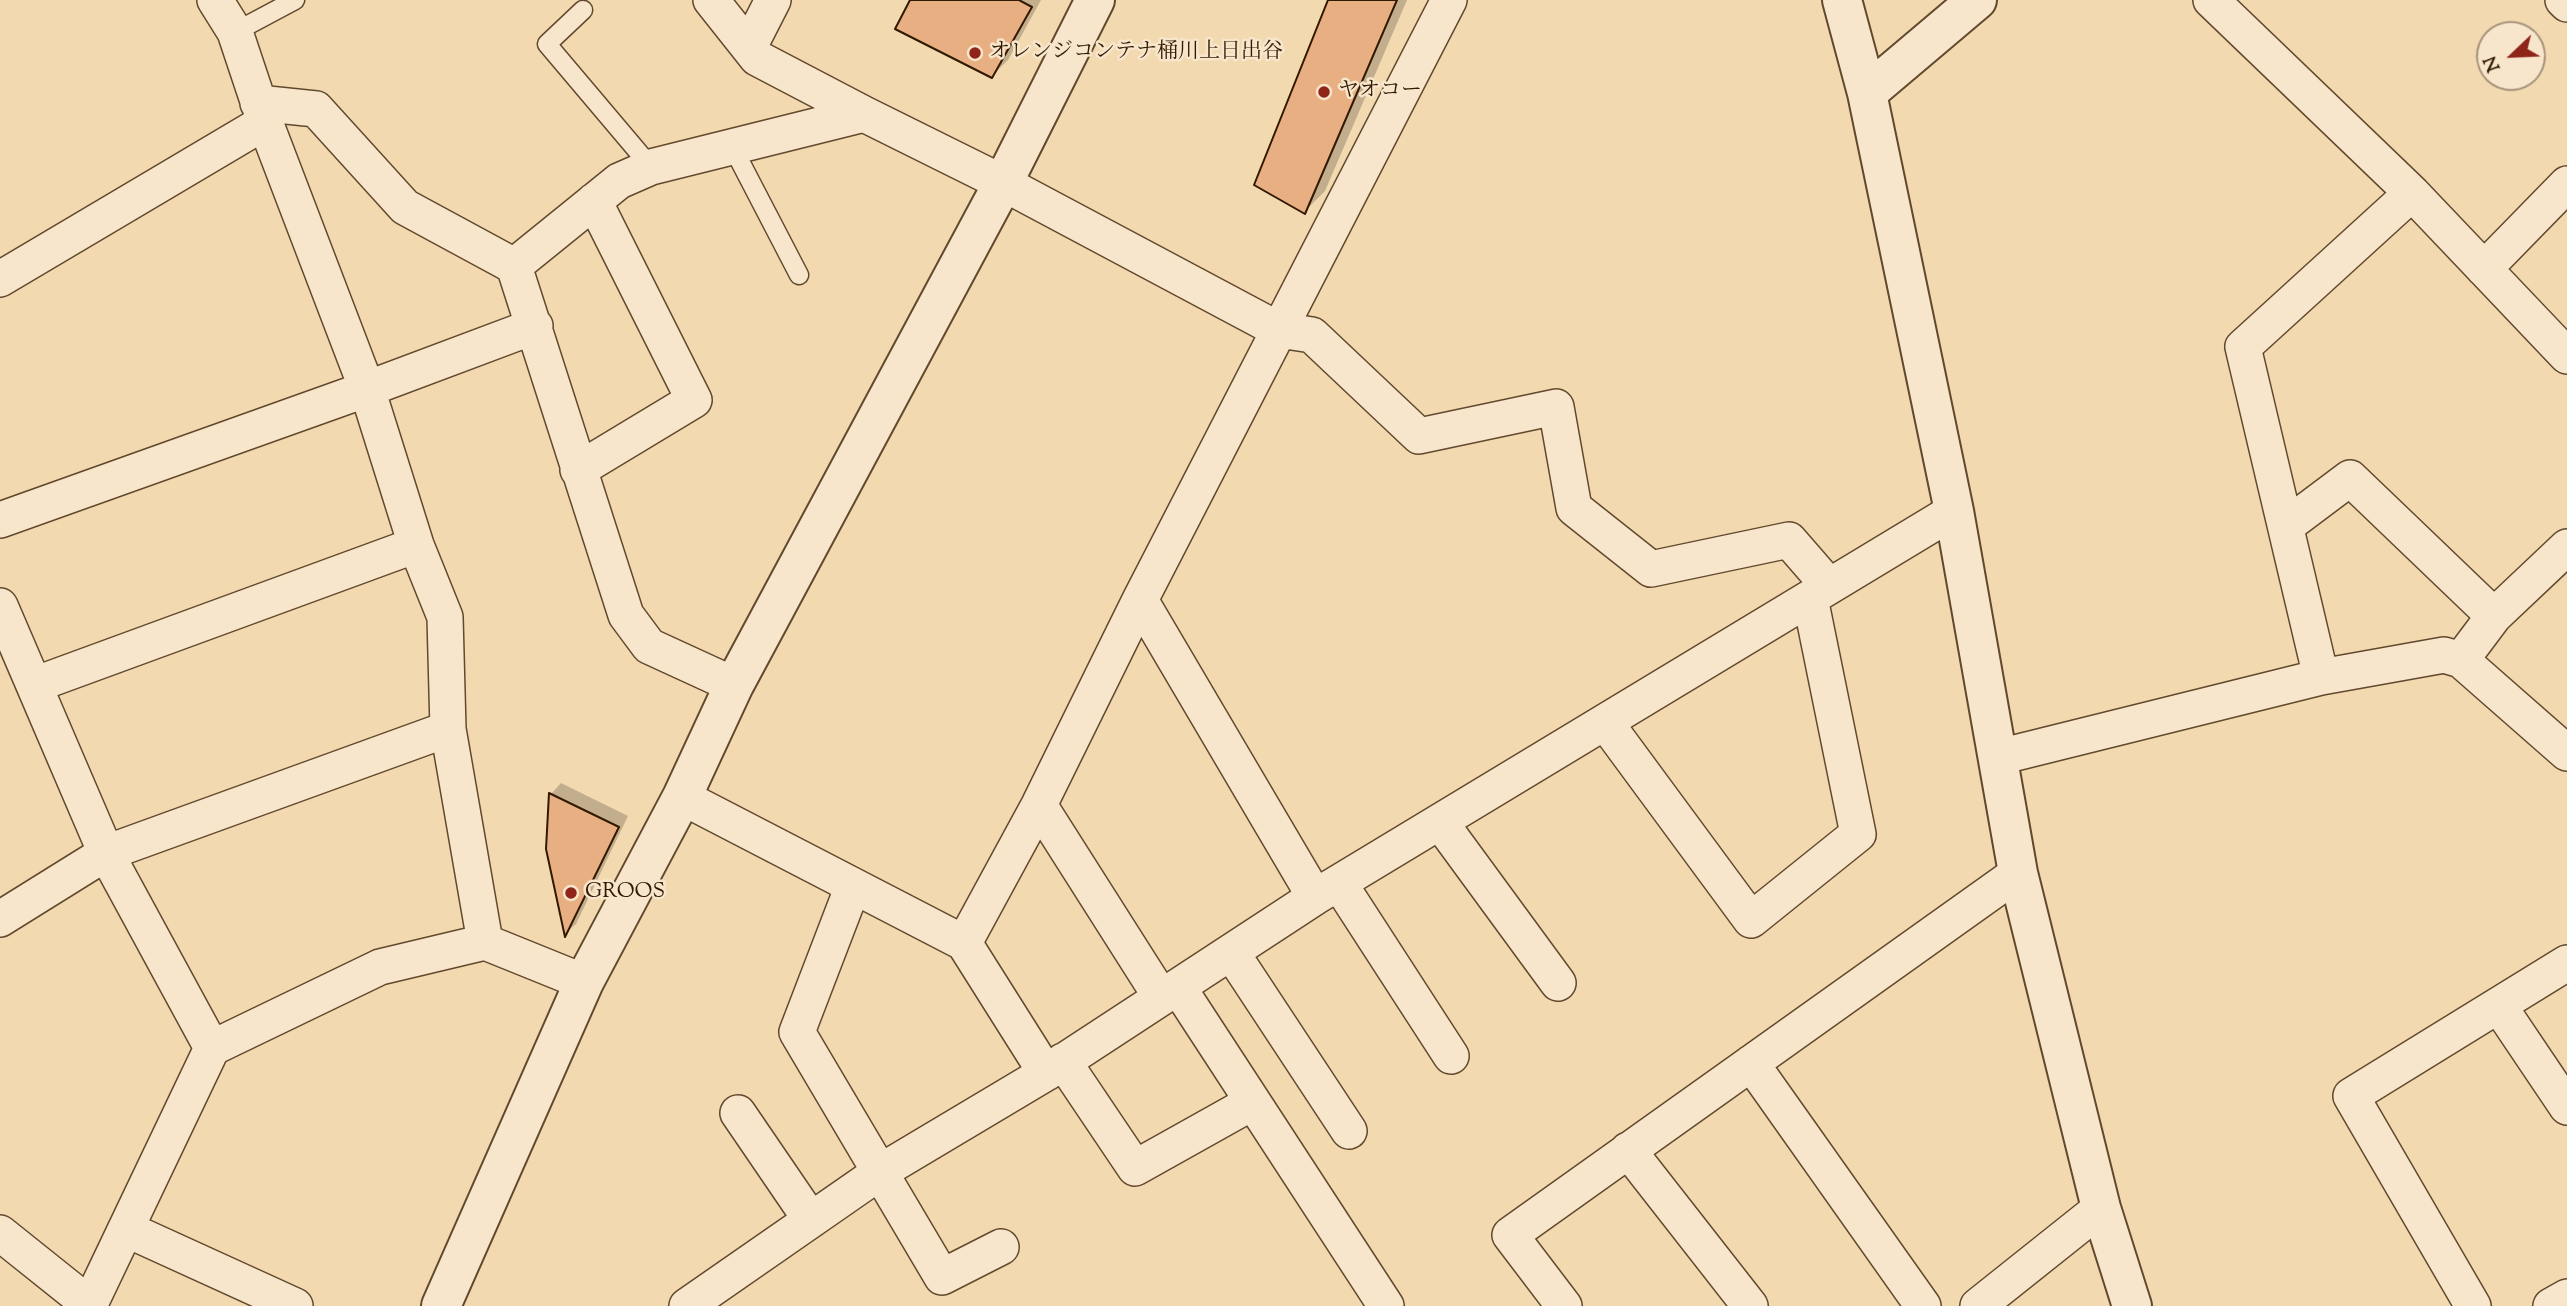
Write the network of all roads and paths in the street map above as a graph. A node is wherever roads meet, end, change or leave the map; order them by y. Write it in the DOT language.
graph roads {
  1 [pos="215,0"];
  2 [pos="295,0"];
  3 [pos="711,0"];
  4 [pos="773,0"];
  5 [pos="1096,0"];
  6 [pos="1449,0"];
  7 [pos="1842,0"];
  8 [pos="1977,0"];
  9 [pos="2211,0"];
  10 [pos="2563,0"];
  11 [pos="2567,4"];
  12 [pos="583,10"];
  13 [pos="235,32"];
  14 [pos="749,47"];
  15 [pos="1867,93"];
  16 [pos="261,113"];
  17 [pos="864,114"];
  18 [pos="732,146"];
  19 [pos="650,167"];
  20 [pos="1003,183"];
  21 [pos="2567,184"];
  22 [pos="2412,193"];
  23 [pos="594,201"];
  24 [pos="513,266"];
  25 [pos="2484,269"];
  26 [pos="799,275"];
  27 [pos="0,279"];
  28 [pos="535,326"];
  29 [pos="1279,330"];
  30 [pos="2567,356"];
  31 [pos="367,390"];
  32 [pos="578,470"];
  33 [pos="1954,511"];
  34 [pos="0,520"];
  35 [pos="2286,526"];
  36 [pos="416,545"];
  37 [pos="2567,547"];
  38 [pos="1819,592"];
  39 [pos="1140,600"];
  40 [pos="0,607"];
  41 [pos="2494,617"];
  42 [pos="9,653"];
  43 [pos="2461,660"];
  44 [pos="2321,677"];
  45 [pos="34,685"];
  46 [pos="734,685"];
  47 [pos="1605,722"];
  48 [pos="448,729"];
  49 [pos="2567,752"];
  50 [pos="1999,757"];
  51 [pos="682,797"];
  52 [pos="1039,805"];
  53 [pos="1440,822"];
  54 [pos="106,853"];
  55 [pos="2018,873"];
  56 [pos="853,886"];
  57 [pos="1327,890"];
  58 [pos="0,919"];
  59 [pos="485,943"];
  60 [pos="964,943"];
  61 [pos="1231,952"];
  62 [pos="2567,963"];
  63 [pos="584,982"];
  64 [pos="1558,983"];
  65 [pos="1169,992"];
  66 [pos="2499,1006"];
  67 [pos="212,1048"];
  68 [pos="1451,1056"];
  69 [pos="1751,1063"];
  70 [pos="1055,1067"];
  71 [pos="1253,1102"];
  72 [pos="2567,1107"];
  73 [pos="738,1113"];
  74 [pos="1349,1130"];
  75 [pos="1628,1150"];
  76 [pos="880,1172"];
  77 [pos="2102,1208"];
  78 [pos="811,1220"];
  79 [pos="126,1230"];
  80 [pos="0,1233"];
  81 [pos="1001,1247"];
  82 [pos="2567,1297"];
  83 [pos="254,1298"];
  84 [pos="89,1306"];
  85 [pos="295,1306"];
  86 [pos="441,1306"];
  87 [pos="687,1306"];
  88 [pos="1386,1306"];
  89 [pos="1564,1306"];
  90 [pos="1750,1306"];
  91 [pos="1923,1306"];
  92 [pos="1978,1306"];
  93 [pos="2132,1306"];
  94 [pos="2473,1306"];
  95 [pos="2551,1306"];
  1 -- 13 [label="street"];
  2 -- 13 [label="lane"];
  3 -- 14 [label="street"];
  4 -- 14 [label="street"];
  5 -- 20 [label="street"];
  6 -- 29 [label="street"];
  7 -- 15 [label="street"];
  8 -- 15 [label="street"];
  9 -- 22 [label="street"];
  10 -- 11 [label="street"];
  12 -- 19 [label="lane"];
  13 -- 16 [label="street"];
  14 -- 17 [label="street"];
  15 -- 33 [label="street"];
  16 -- 24 [label="street"];
  16 -- 27 [label="street"];
  16 -- 31 [label="street"];
  17 -- 18 [label="street"];
  17 -- 20 [label="street"];
  18 -- 19 [label="street"];
  18 -- 26 [label="lane"];
  19 -- 23 [label="street"];
  20 -- 29 [label="street"];
  20 -- 46 [label="street"];
  21 -- 25 [label="street"];
  22 -- 25 [label="street"];
  22 -- 35 [label="street"];
  23 -- 24 [label="street"];
  23 -- 32 [label="street"];
  24 -- 28 [label="street"];
  25 -- 30 [label="street"];
  28 -- 31 [label="street"];
  28 -- 32 [label="street"];
  29 -- 38 [label="street"];
  29 -- 39 [label="street"];
  31 -- 34 [label="street"];
  31 -- 36 [label="street"];
  32 -- 46 [label="street"];
  33 -- 38 [label="street"];
  33 -- 50 [label="street"];
  35 -- 41 [label="street"];
  35 -- 44 [label="street"];
  36 -- 45 [label="street"];
  36 -- 48 [label="street"];
  37 -- 41 [label="street"];
  38 -- 47 [label="street"];
  38 -- 47 [label="street"];
  39 -- 52 [label="street"];
  39 -- 57 [label="street"];
  40 -- 42 [label="street"];
  41 -- 43 [label="street"];
  42 -- 45 [label="street"];
  43 -- 44 [label="street"];
  43 -- 49 [label="street"];
  44 -- 50 [label="street"];
  45 -- 54 [label="street"];
  46 -- 51 [label="street"];
  47 -- 53 [label="street"];
  48 -- 54 [label="street"];
  48 -- 59 [label="street"];
  50 -- 55 [label="street"];
  51 -- 56 [label="street"];
  51 -- 63 [label="street"];
  52 -- 60 [label="street"];
  52 -- 65 [label="street"];
  53 -- 57 [label="street"];
  53 -- 64 [label="street"];
  54 -- 58 [label="street"];
  54 -- 67 [label="street"];
  55 -- 69 [label="street"];
  55 -- 77 [label="street"];
  56 -- 60 [label="street"];
  56 -- 76 [label="street"];
  57 -- 61 [label="street"];
  57 -- 68 [label="street"];
  59 -- 63 [label="street"];
  59 -- 67 [label="street"];
  60 -- 70 [label="street"];
  61 -- 65 [label="street"];
  61 -- 74 [label="street"];
  62 -- 66 [label="street"];
  63 -- 86 [label="street"];
  65 -- 70 [label="street"];
  65 -- 71 [label="street"];
  66 -- 72 [label="street"];
  66 -- 94 [label="street"];
  67 -- 79 [label="street"];
  69 -- 75 [label="street"];
  69 -- 91 [label="street"];
  70 -- 71 [label="street"];
  70 -- 76 [label="street"];
  71 -- 88 [label="street"];
  73 -- 78 [label="street"];
  75 -- 89 [label="street"];
  75 -- 90 [label="street"];
  76 -- 78 [label="street"];
  76 -- 81 [label="street"];
  77 -- 92 [label="street"];
  77 -- 93 [label="street"];
  78 -- 87 [label="street"];
  79 -- 83 [label="street"];
  79 -- 84 [label="street"];
  80 -- 84 [label="street"];
  82 -- 95 [label="street"];
  83 -- 85 [label="street"];
}
